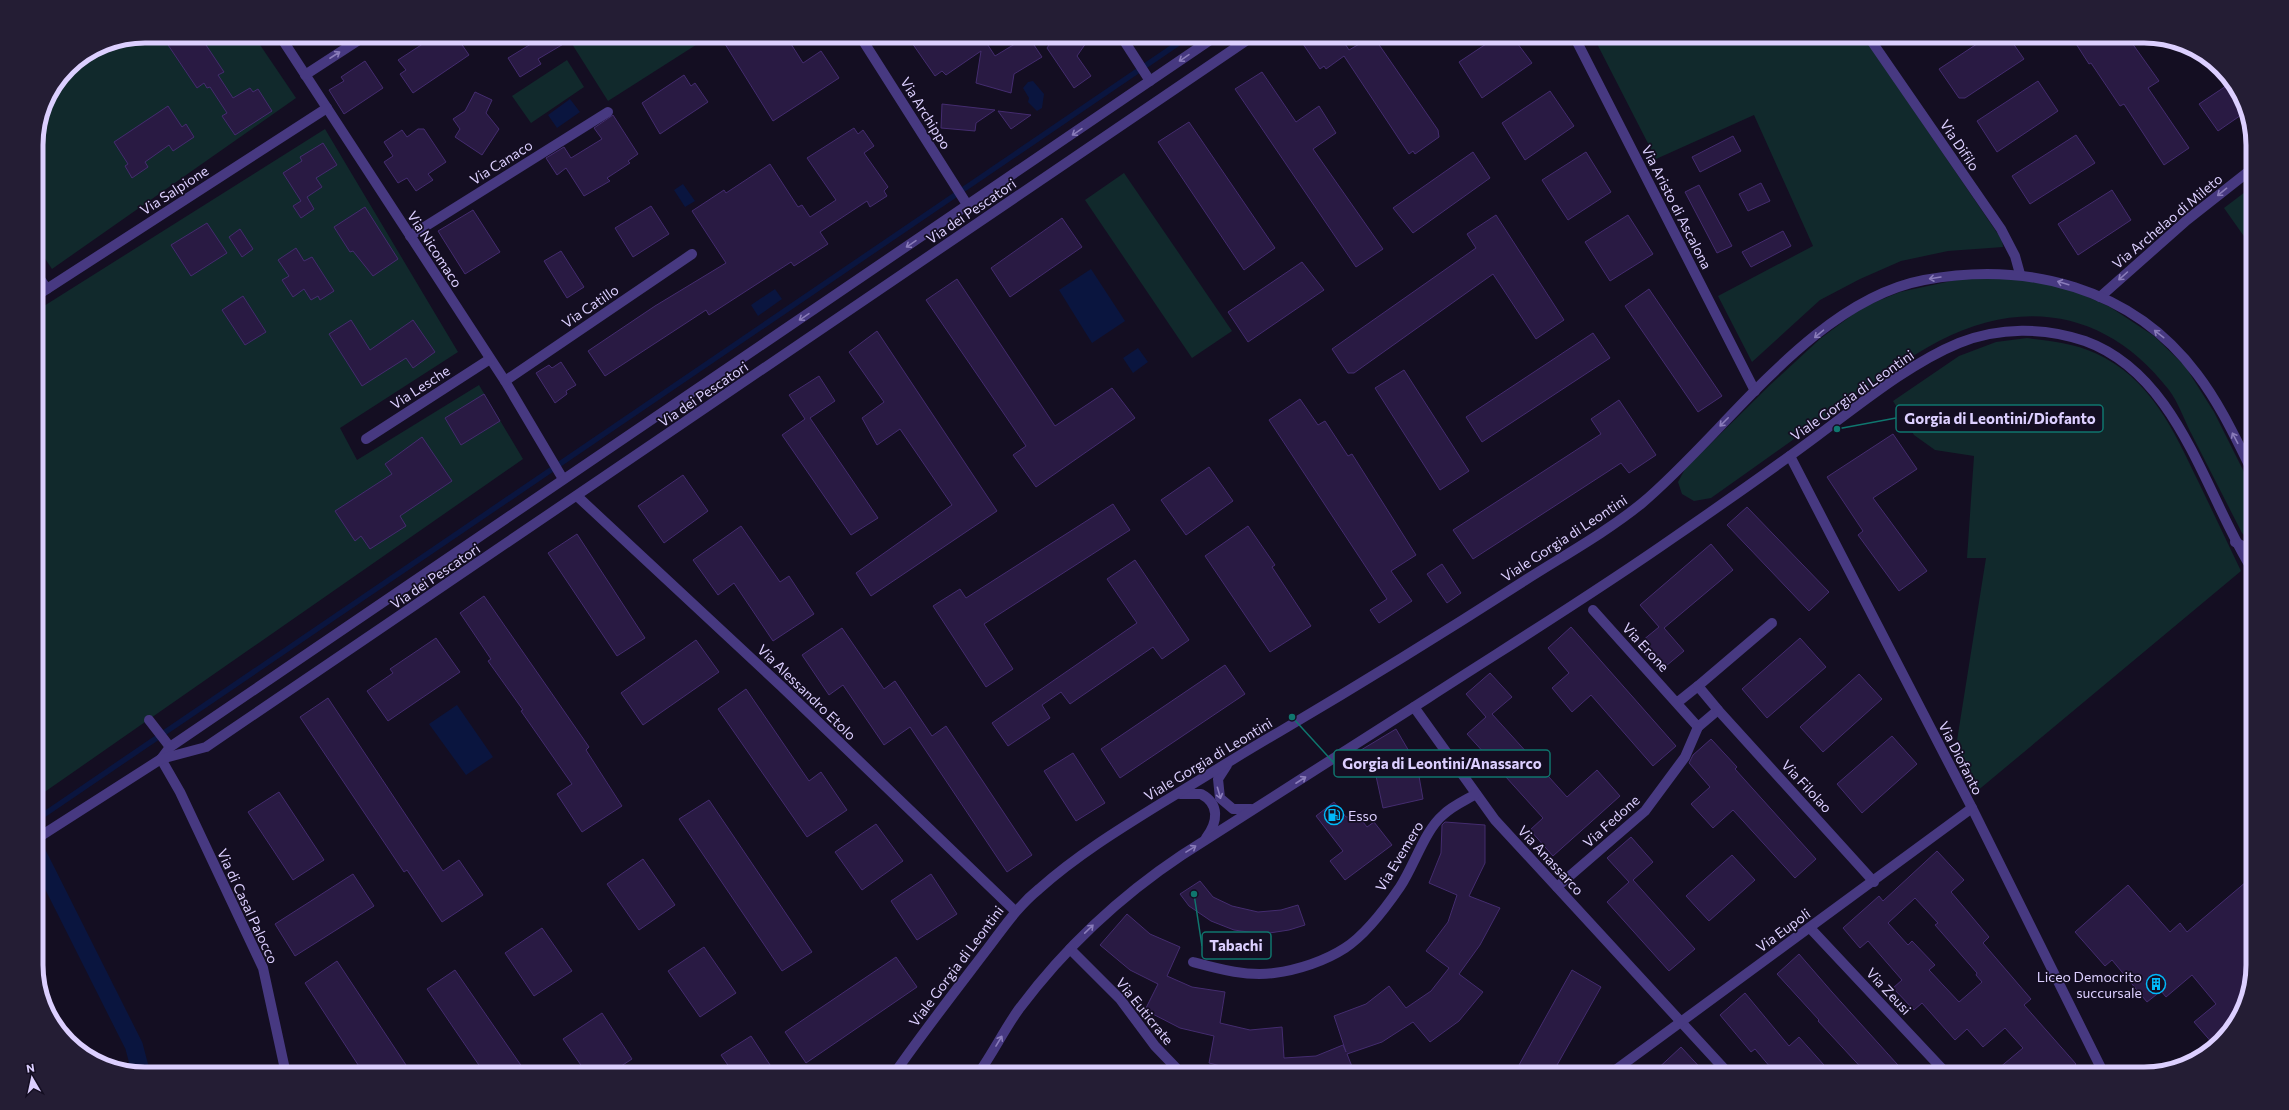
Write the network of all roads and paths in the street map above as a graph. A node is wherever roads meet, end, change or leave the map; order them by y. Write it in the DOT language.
graph roads {
  1 [pos="284,43"];
  2 [pos="354,43"];
  3 [pos="864,43"];
  4 [pos="1125,43"];
  5 [pos="1204,43"];
  6 [pos="1243,43"];
  7 [pos="1578,43"];
  8 [pos="1873,43"];
  9 [pos="305,75"];
  10 [pos="1148,77"];
  11 [pos="327,108"];
  12 [pos="608,112"];
  13 [pos="2246,174"];
  14 [pos="966,202"];
  15 [pos="410,236"];
  16 [pos="692,254"];
  17 [pos="2020,274"];
  18 [pos="43,283"];
  19 [pos="47,289"];
  20 [pos="43,292"];
  21 [pos="2100,297"];
  22 [pos="490,359"];
  23 [pos="505,380"];
  24 [pos="1755,391"];
  25 [pos="366,439"];
  26 [pos="1790,456"];
  27 [pos="2246,460"];
  28 [pos="561,476"];
  29 [pos="577,496"];
  30 [pos="2234,541"];
  31 [pos="2246,548"];
  32 [pos="2246,560"];
  33 [pos="1593,610"];
  34 [pos="1772,623"];
  35 [pos="1698,686"];
  36 [pos="1678,702"];
  37 [pos="1414,707"];
  38 [pos="1718,710"];
  39 [pos="151,722"];
  40 [pos="1698,727"];
  41 [pos="168,744"];
  42 [pos="161,759"];
  43 [pos="1232,759"];
  44 [pos="1476,794"];
  45 [pos="1174,796"];
  46 [pos="1259,807"];
  47 [pos="1972,808"];
  48 [pos="43,834"];
  49 [pos="1204,841"];
  50 [pos="1874,882"];
  51 [pos="1557,887"];
  52 [pos="1016,911"];
  53 [pos="1810,928"];
  54 [pos="1070,949"];
  55 [pos="1193,962"];
  56 [pos="1680,1021"];
  57 [pos="284,1067"];
  58 [pos="899,1067"];
  59 [pos="982,1067"];
  60 [pos="1175,1067"];
  61 [pos="1619,1067"];
  62 [pos="1723,1067"];
  63 [pos="1940,1067"];
  64 [pos="2101,1067"];
  1 -- 9 [label="street, Via Nicomaco"];
  9 -- 2 [label="street, one-way"];
  3 -- 14 [label="street, Via Archippo"];
  4 -- 10 [label="street"];
  5 -- 10 [label="street, Via dei Pescatori, one-way"];
  6 -- 29 [label="street, Via dei Pescatori"];
  7 -- 24 [label="street, Via Aristo di Ascalona"];
  8 -- 17 [label="street, Via Difilo"];
  9 -- 11 [label="street, Via Nicomaco"];
  10 -- 14 [label="street, Via dei Pescatori, one-way"];
  11 -- 15 [label="street, Via Nicomaco"];
  11 -- 19 [label="street, Via Salpione"];
  12 -- 15 [label="street, Via Canaco"];
  13 -- 21 [label="street, Via Archelao di Mileto, one-way"];
  14 -- 28 [label="street, Via dei Pescatori, one-way"];
  15 -- 22 [label="street, Via Nicomaco"];
  16 -- 23 [label="street, Via Catillo"];
  21 -- 17 [label="street, Viale Gorgia di Leontini, one-way"];
  17 -- 24 [label="street, Viale Gorgia di Leontini, one-way"];
  18 -- 19 [label="street"];
  19 -- 20 [label="street, Via Salpione"];
  27 -- 21 [label="street, Viale Gorgia di Leontini, one-way"];
  22 -- 23 [label="street, Via Nicomaco"];
  22 -- 25 [label="street, Via Lesche"];
  23 -- 28 [label="street, Via Nicomaco"];
  24 -- 43 [label="street, Viale Gorgia di Leontini, one-way"];
  26 -- 30 [label="street, Viale Gorgia di Leontini"];
  26 -- 37 [label="street, Viale Gorgia di Leontini"];
  26 -- 47 [label="street, Via Diofanto"];
  28 -- 41 [label="street, Via dei Pescatori"];
  29 -- 42 [label="street, Via dei Pescatori"];
  29 -- 52 [label="street, Via Alessandro Etolo"];
  30 -- 31 [label="street"];
  30 -- 32 [label="street, Viale Gorgia di Leontini"];
  33 -- 36 [label="street, Via Erone"];
  34 -- 35 [label="street"];
  35 -- 36 [label="street"];
  35 -- 38 [label="street, Via Filolao"];
  36 -- 40 [label="street, Via Erone"];
  37 -- 44 [label="street, Via Anassarco"];
  46 -- 37 [label="street, Viale Gorgia di Leontini, one-way"];
  38 -- 40 [label="street"];
  38 -- 50 [label="street, Via Filolao"];
  39 -- 41 [label="street"];
  40 -- 51 [label="street, Via Fedone"];
  41 -- 42 [label="street, Via dei Pescatori"];
  42 -- 48 [label="street, Via dei Pescatori"];
  42 -- 57 [label="street, Via di Casal Palocco"];
  43 -- 45 [label="street, Viale Gorgia di Leontini"];
  43 -- 46 [label="street, one-way"];
  44 -- 51 [label="street, Via Anassarco"];
  44 -- 55 [label="street, Via Evemero"];
  45 -- 49 [label="street"];
  45 -- 52 [label="street, Viale Gorgia di Leontini"];
  46 -- 49 [label="street, Viale Gorgia di Leontini"];
  47 -- 50 [label="street, Via Eupoli"];
  47 -- 64 [label="street, Via Diofanto"];
  54 -- 49 [label="street, Viale Gorgia di Leontini, one-way"];
  50 -- 53 [label="street, Via Eupoli"];
  51 -- 56 [label="street, Via Anassarco"];
  52 -- 58 [label="street, Viale Gorgia di Leontini"];
  53 -- 56 [label="street, Via Eupoli"];
  53 -- 63 [label="street, Via Zeusi"];
  59 -- 54 [label="street, Viale Gorgia di Leontini, one-way"];
  54 -- 60 [label="street, Via Euticrate"];
  56 -- 61 [label="street, Via Eupoli"];
  56 -- 62 [label="street, Via Anassarco"];
}
